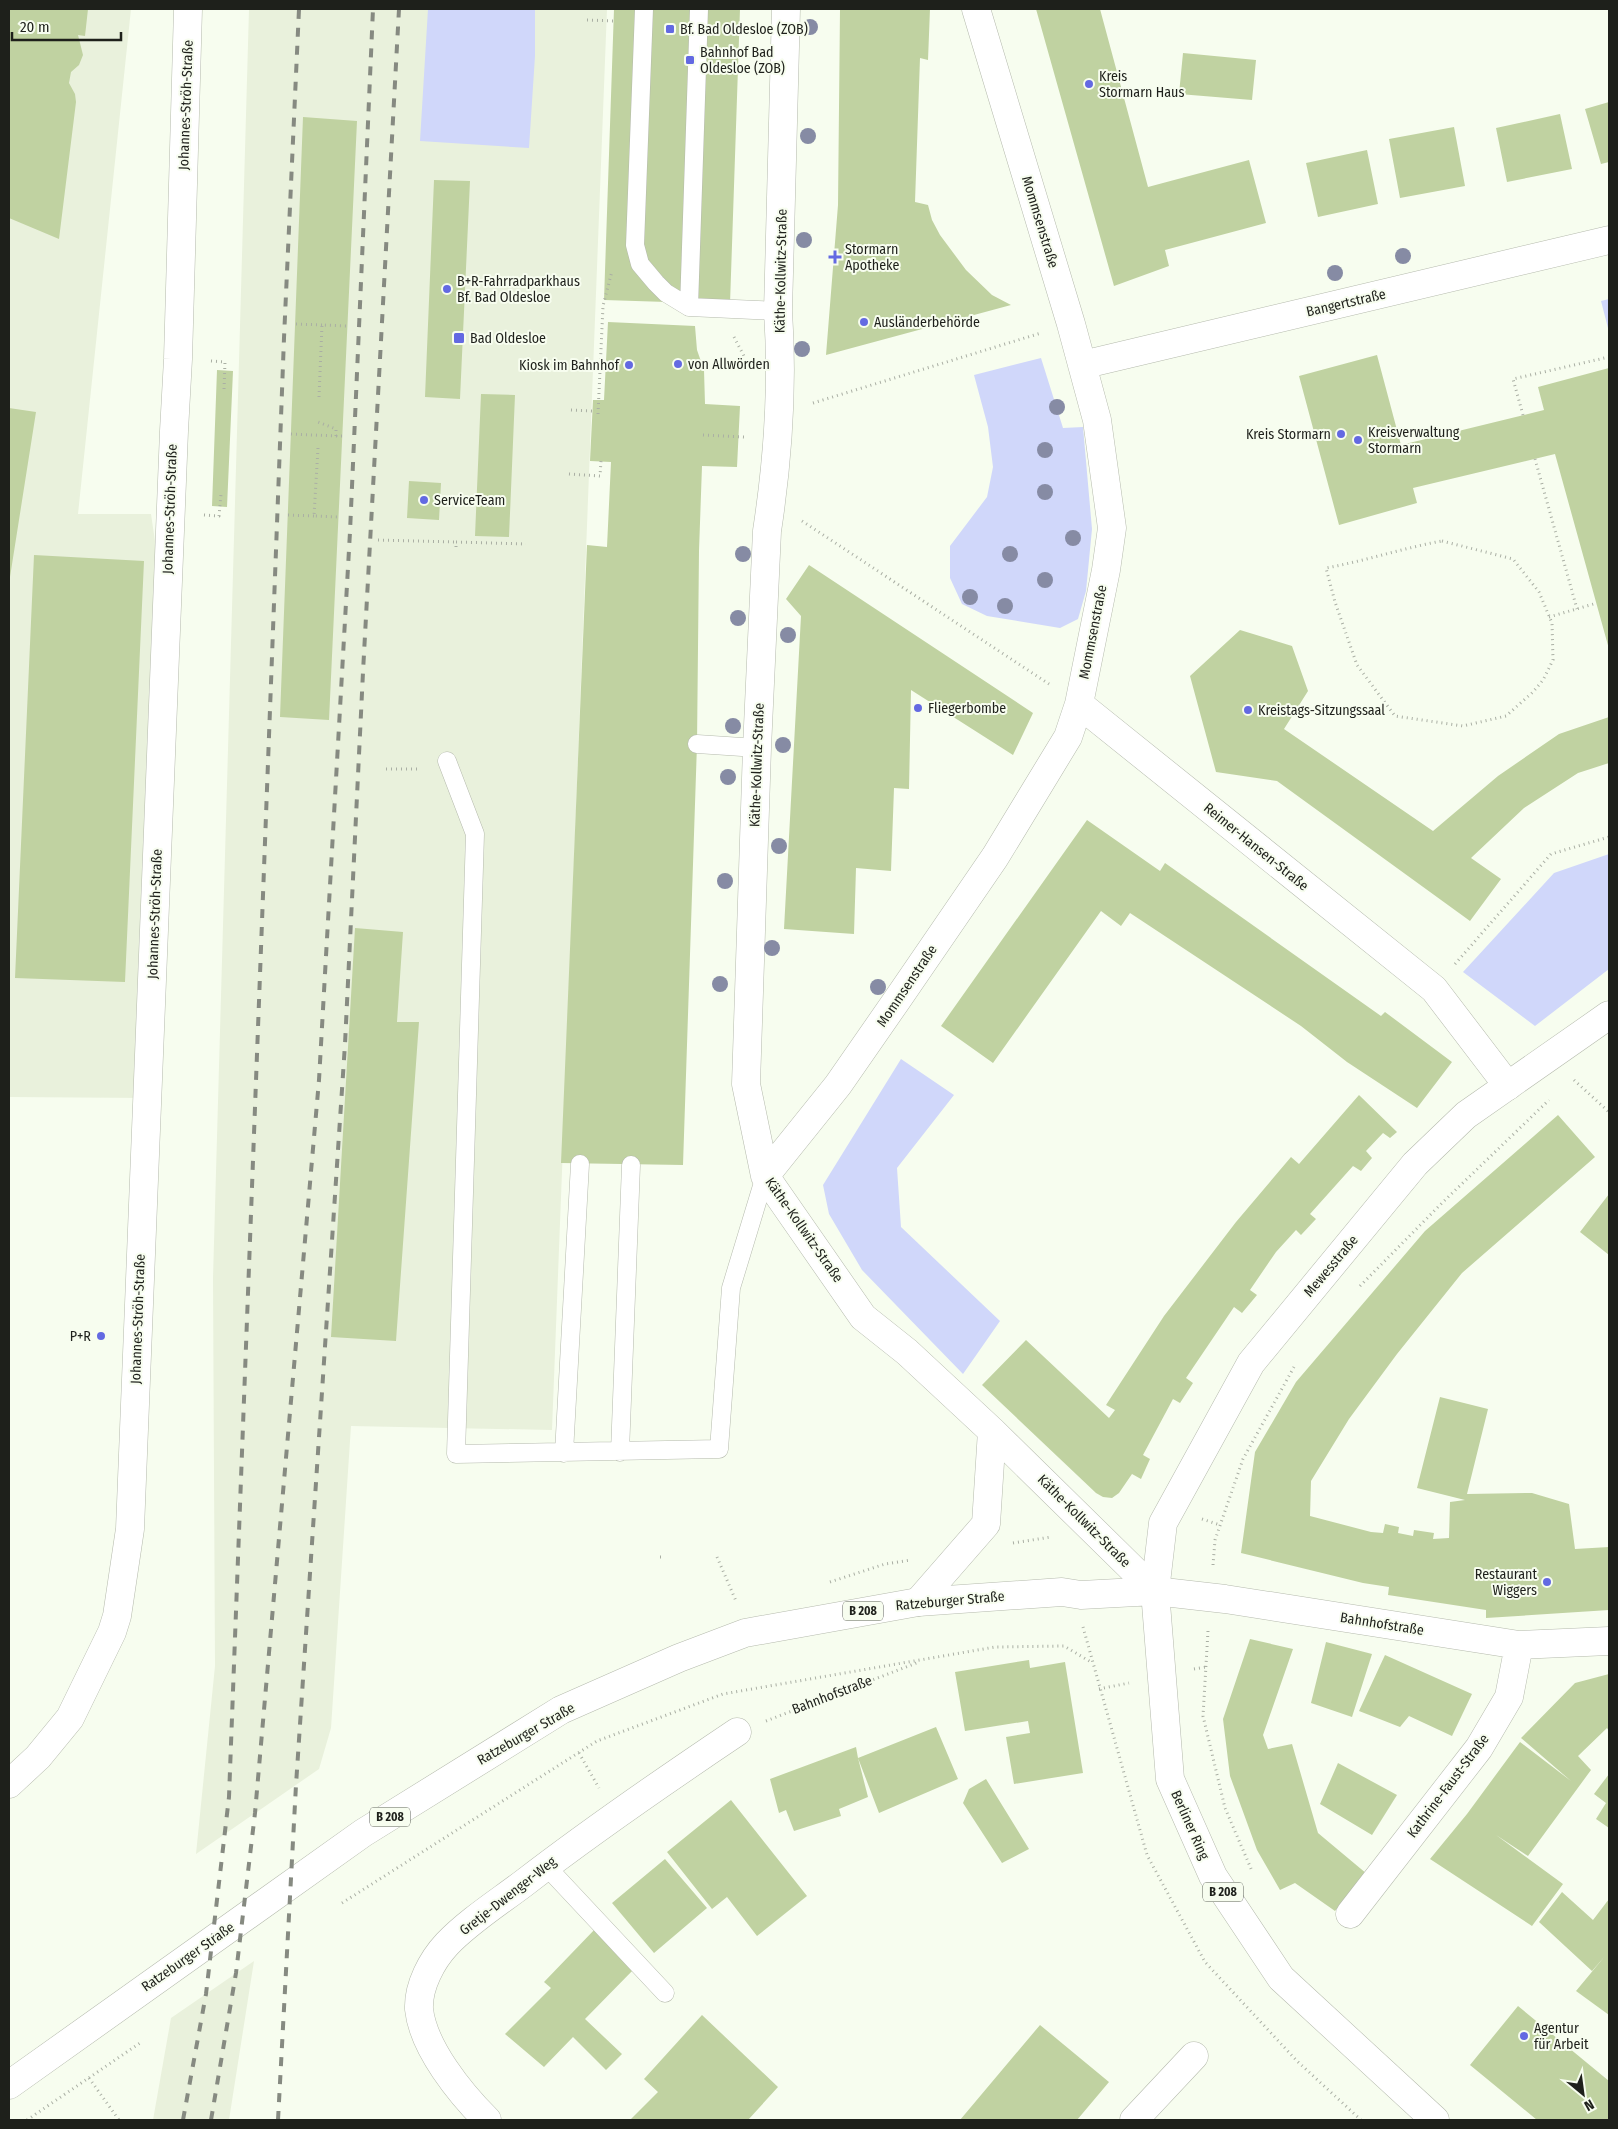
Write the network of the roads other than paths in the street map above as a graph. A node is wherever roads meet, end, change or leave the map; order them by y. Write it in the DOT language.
graph roads {
  1 [pos="188,9"];
  2 [pos="644,9"];
  3 [pos="699,9"];
  4 [pos="786,9"];
  5 [pos="976,9"];
  6 [pos="1609,240"];
  7 [pos="689,307"];
  8 [pos="778,311"];
  9 [pos="1082,365"];
  10 [pos="1079,704"];
  11 [pos="697,744"];
  12 [pos="757,748"];
  13 [pos="447,761"];
  14 [pos="1609,1014"];
  15 [pos="1508,1086"];
  16 [pos="580,1164"];
  17 [pos="631,1165"];
  18 [pos="765,1176"];
  19 [pos="992,1431"];
  20 [pos="620,1452"];
  21 [pos="564,1453"];
  22 [pos="1155,1591"];
  23 [pos="918,1602"];
  24 [pos="1609,1641"];
  25 [pos="1519,1645"];
  26 [pos="738,1732"];
  27 [pos="9,1784"];
  28 [pos="546,1866"];
  29 [pos="1350,1914"];
  30 [pos="665,1993"];
  31 [pos="1194,2056"];
  32 [pos="9,2085"];
  33 [pos="487,2120"];
  34 [pos="1134,2120"];
  35 [pos="1435,2120"];
  1 -- 27 [label="street, Johannes-Ströh-Straße"];
  2 -- 7 [label="lane"];
  3 -- 7 [label="lane"];
  4 -- 8 [label="street, Käthe-Kollwitz-Straße"];
  5 -- 9 [label="street, Mommsenstraße"];
  6 -- 9 [label="street, Bangertstraße"];
  7 -- 8 [label="lane"];
  8 -- 12 [label="street, Käthe-Kollwitz-Straße"];
  9 -- 10 [label="street, Mommsenstraße"];
  10 -- 15 [label="street, Reimer-Hansen-Straße"];
  10 -- 18 [label="street, Mommsenstraße"];
  11 -- 12 [label="lane"];
  12 -- 18 [label="street, Käthe-Kollwitz-Straße"];
  13 -- 21 [label="lane"];
  14 -- 15 [label="street, Mewesstraße"];
  15 -- 22 [label="street, Mewesstraße"];
  16 -- 21 [label="lane"];
  17 -- 20 [label="lane"];
  18 -- 19 [label="street, Käthe-Kollwitz-Straße"];
  18 -- 20 [label="lane"];
  19 -- 22 [label="street, Käthe-Kollwitz-Straße"];
  19 -- 23 [label="street"];
  20 -- 21 [label="lane"];
  22 -- 23 [label="street, Ratzeburger Straße / B 208"];
  22 -- 25 [label="street, Bahnhofstraße"];
  22 -- 35 [label="street, Berliner Ring / B 208"];
  23 -- 32 [label="street, Ratzeburger Straße / B 208"];
  24 -- 25 [label="street, Bahnhofstraße"];
  25 -- 29 [label="street, Kathrine-Faust-Straße"];
  26 -- 28 [label="street, Gretje-Dwenger-Weg"];
  28 -- 30 [label="lane"];
  28 -- 33 [label="street, Gretje-Dwenger-Weg"];
  31 -- 34 [label="street"];
}
